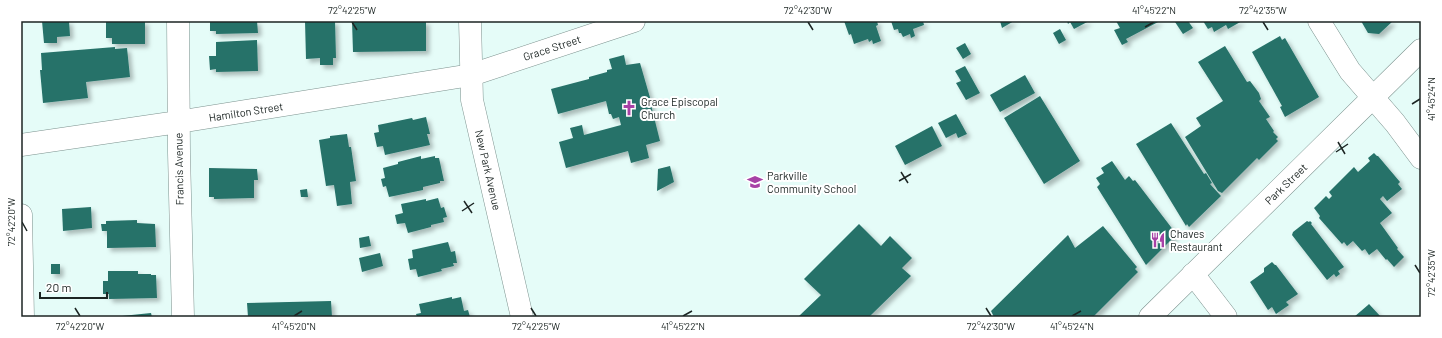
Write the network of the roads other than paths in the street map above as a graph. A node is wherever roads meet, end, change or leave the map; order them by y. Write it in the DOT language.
graph roads {
  1 [pos="178,21"];
  2 [pos="470,21"];
  3 [pos="634,21"];
  4 [pos="1319,21"];
  5 [pos="1421,50"];
  6 [pos="471,75"];
  7 [pos="1374,97"];
  8 [pos="178,122"];
  9 [pos="21,145"];
  10 [pos="1421,158"];
  11 [pos="21,215"];
  12 [pos="1193,274"];
  13 [pos="23,317"];
  14 [pos="183,317"];
  15 [pos="522,317"];
  16 [pos="1150,317"];
  17 [pos="1226,317"];
  1 -- 8 [label="street, Francis Avenue"];
  2 -- 6 [label="street, New Park Avenue"];
  3 -- 6 [label="street, Grace Street"];
  4 -- 7 [label="street"];
  5 -- 7 [label="street, Park Street"];
  6 -- 8 [label="street, Hamilton Street"];
  6 -- 15 [label="street, New Park Avenue"];
  7 -- 10 [label="street"];
  7 -- 12 [label="street, Park Street"];
  8 -- 9 [label="street, Hamilton Street"];
  8 -- 14 [label="street, Francis Avenue"];
  11 -- 13 [label="street"];
  12 -- 16 [label="street, Park Street"];
  12 -- 17 [label="street"];
}
